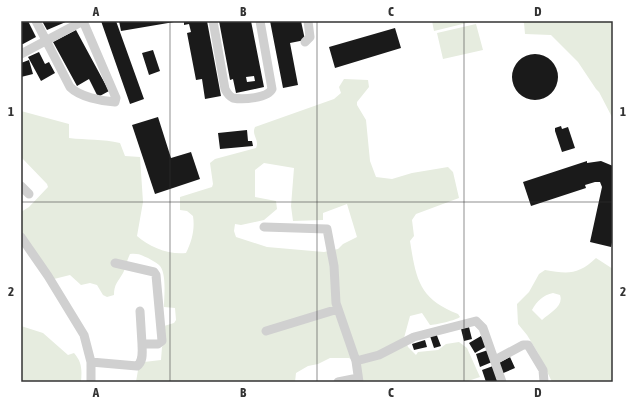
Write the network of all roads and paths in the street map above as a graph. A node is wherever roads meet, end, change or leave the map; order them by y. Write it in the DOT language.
graph roads {
  1 [pos="36,21"];
  2 [pos="83,21"];
  3 [pos="213,21"];
  4 [pos="260,21"];
  5 [pos="308,21"];
  6 [pos="45,41"];
  7 [pos="305,42"];
  8 [pos="21,54"];
  9 [pos="21,186"];
  10 [pos="29,194"];
  11 [pos="264,226"];
  12 [pos="21,237"];
  13 [pos="115,263"];
  14 [pos="338,309"];
  15 [pos="140,311"];
  16 [pos="266,330"];
  17 [pos="142,344"];
  18 [pos="495,360"];
  19 [pos="356,361"];
  20 [pos="91,362"];
  21 [pos="358,380"];
  22 [pos="91,382"];
  23 [pos="338,382"];
  24 [pos="502,382"];
  25 [pos="544,382"];
  1 -- 6 [label="street"];
  2 -- 6 [label="street"];
  2 -- 6 [label="street"];
  3 -- 4 [label="street"];
  5 -- 7 [label="street"];
  6 -- 8 [label="street"];
  9 -- 10 [label="street"];
  11 -- 14 [label="street"];
  12 -- 20 [label="street"];
  13 -- 17 [label="street"];
  14 -- 16 [label="street"];
  14 -- 19 [label="street"];
  15 -- 17 [label="street"];
  17 -- 20 [label="street"];
  18 -- 19 [label="street"];
  18 -- 24 [label="street"];
  18 -- 25 [label="street"];
  19 -- 21 [label="street"];
  20 -- 22 [label="street"];
  21 -- 23 [label="street"];
}
